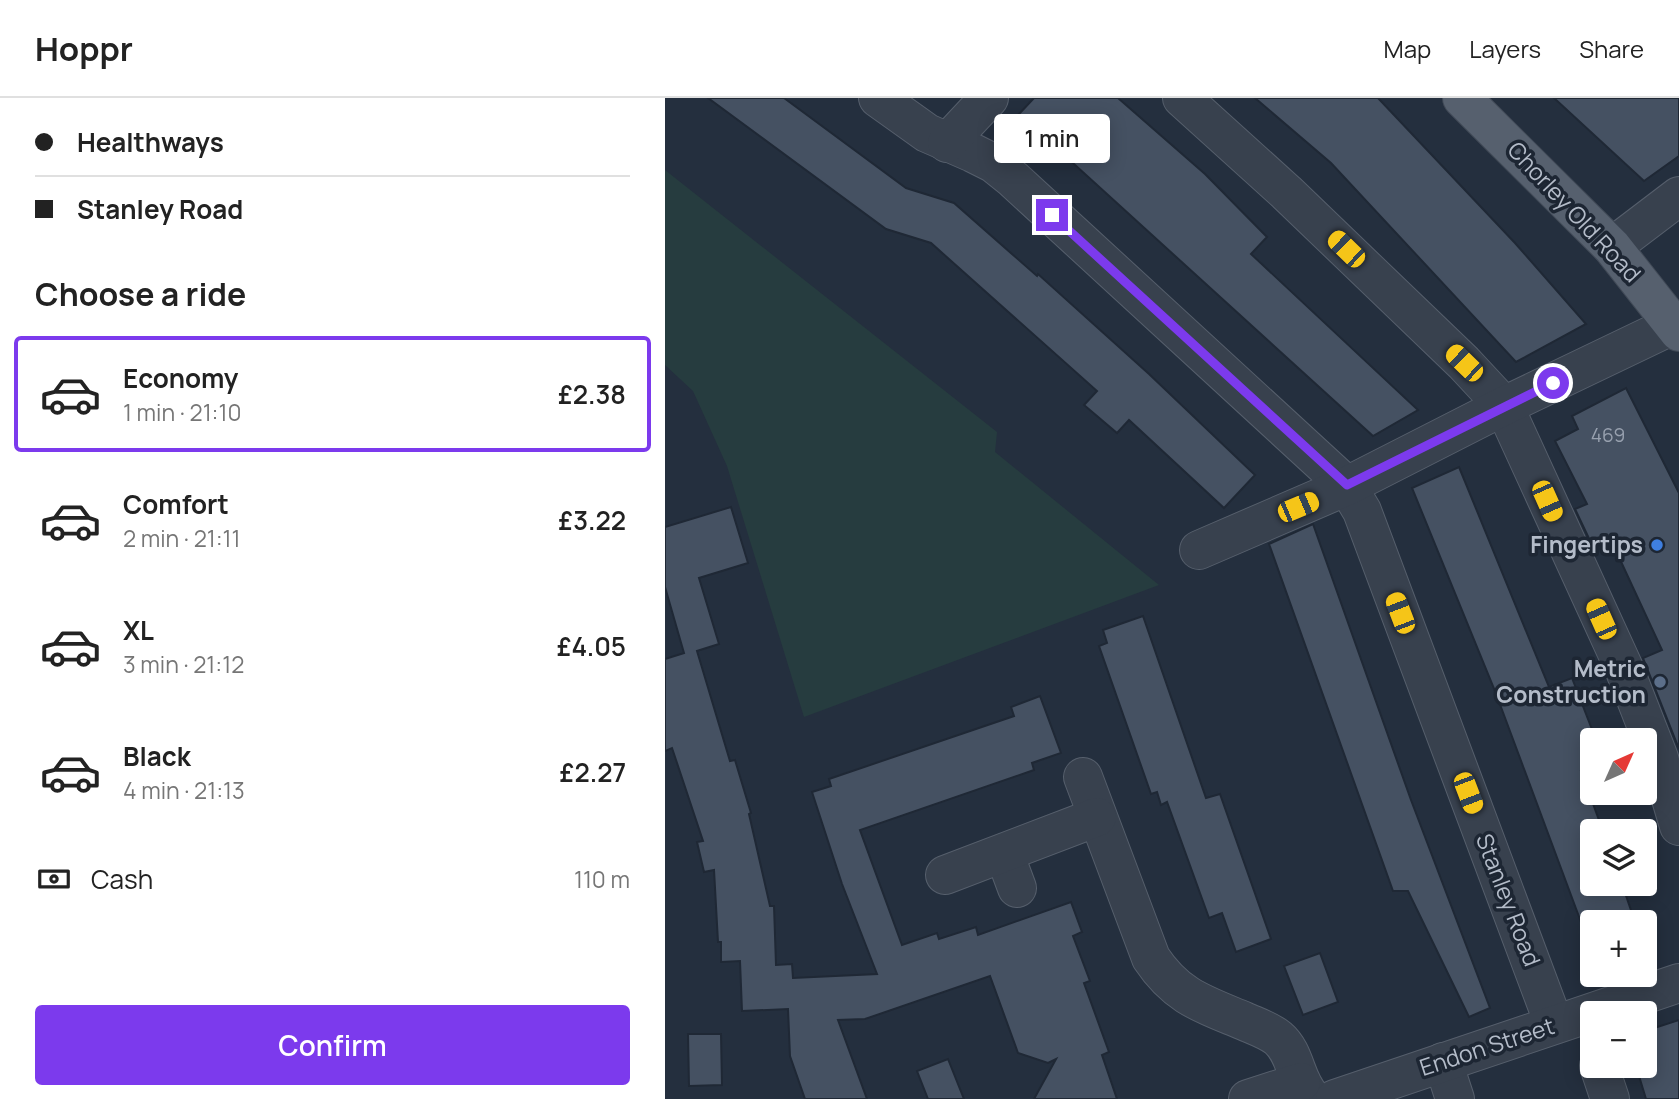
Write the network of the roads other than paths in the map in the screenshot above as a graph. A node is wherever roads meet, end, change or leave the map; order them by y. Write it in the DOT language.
graph roads {
  1 [pos="877,98"];
  2 [pos="989,98"];
  3 [pos="1182,98"];
  4 [pos="1462,98"];
  5 [pos="947,143"];
  6 [pos="1679,196"];
  7 [pos="1612,247"];
  8 [pos="1677,328"];
  9 [pos="1504,406"];
  10 [pos="1347,485"];
  11 [pos="1199,550"];
  12 [pos="1083,777"];
  13 [pos="1097,817"];
  14 [pos="1679,825"];
  15 [pos="1004,853"];
  16 [pos="945,875"];
  17 [pos="1017,888"];
  18 [pos="1679,983"];
  19 [pos="1577,1028"];
  20 [pos="1443,1062"];
  21 [pos="1603,1078"];
  22 [pos="1307,1091"];
  23 [pos="1248,1099"];
  24 [pos="1335,1099"];
  25 [pos="1455,1099"];
  26 [pos="1610,1099"];
  1 -- 5 [label="street, Stanley Road"];
  2 -- 5 [label="street"];
  3 -- 9 [label="street"];
  4 -- 7 [label="main road, Chorley Old Road"];
  5 -- 10 [label="street, Stanley Road"];
  6 -- 7 [label="street"];
  7 -- 8 [label="main road, Chorley Old Road"];
  8 -- 9 [label="street"];
  9 -- 10 [label="street"];
  9 -- 14 [label="street"];
  10 -- 11 [label="street"];
  10 -- 19 [label="street, Stanley Road"];
  12 -- 13 [label="street"];
  13 -- 15 [label="street"];
  13 -- 22 [label="street"];
  15 -- 16 [label="street"];
  15 -- 17 [label="street"];
  18 -- 19 [label="street, Endon Street"];
  19 -- 20 [label="street, Endon Street"];
  20 -- 24 [label="street, Endon Street"];
  20 -- 25 [label="street"];
  21 -- 26 [label="street"];
  22 -- 23 [label="street"];
}
